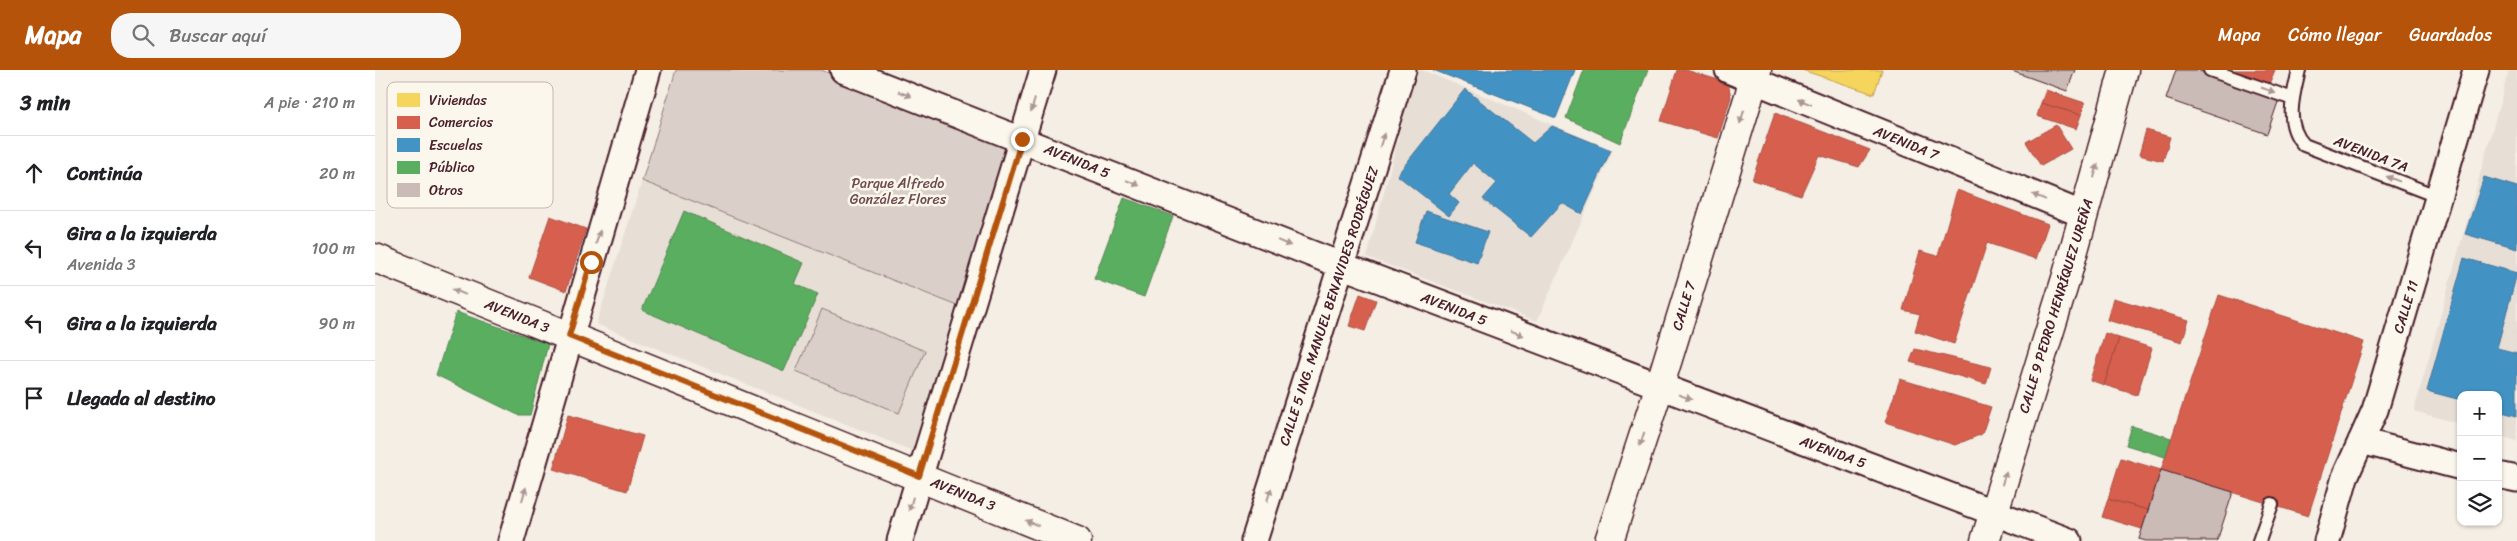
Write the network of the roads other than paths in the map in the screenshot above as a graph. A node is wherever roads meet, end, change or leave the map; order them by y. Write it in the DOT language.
graph roads {
  1 [pos="648,70"];
  2 [pos="843,70"];
  3 [pos="1043,70"];
  4 [pos="1403,70"];
  5 [pos="1728,70"];
  6 [pos="2125,70"];
  7 [pos="2210,70"];
  8 [pos="2299,70"];
  9 [pos="2476,70"];
  10 [pos="1755,75"];
  11 [pos="2293,99"];
  12 [pos="1022,139"];
  13 [pos="2439,197"];
  14 [pos="2084,215"];
  15 [pos="375,258"];
  16 [pos="1343,266"];
  17 [pos="569,336"];
  18 [pos="1659,388"];
  19 [pos="2361,441"];
  20 [pos="2457,466"];
  21 [pos="919,476"];
  22 [pos="2502,476"];
  23 [pos="2517,479"];
  24 [pos="2272,504"];
  25 [pos="1994,512"];
  26 [pos="511,541"];
  27 [pos="900,541"];
  28 [pos="1077,541"];
  29 [pos="1254,541"];
  30 [pos="1609,541"];
  31 [pos="1985,541"];
  32 [pos="2069,541"];
  33 [pos="2259,541"];
  34 [pos="2327,541"];
  17 -- 1 [label="street, one-way"];
  2 -- 12 [label="street, AVENIDA 5, one-way"];
  3 -- 12 [label="street, one-way"];
  16 -- 4 [label="street, CALLE 5 ING. MANUEL BENAVIDES RODRÍGUEZ, one-way"];
  5 -- 10 [label="street, AVENIDA 7"];
  14 -- 6 [label="main road, CALLE 9 PEDRO HENRÍQUEZ UREÑA, one-way"];
  7 -- 11 [label="lane, one-way"];
  8 -- 11 [label="lane"];
  9 -- 13 [label="street, CALLE 11"];
  14 -- 10 [label="street, AVENIDA 7, one-way"];
  10 -- 18 [label="main road, CALLE 7, one-way"];
  13 -- 11 [label="lane, AVENIDA 7A, one-way"];
  12 -- 16 [label="street, AVENIDA 5, one-way"];
  12 -- 21 [label="street"];
  13 -- 19 [label="street, CALLE 11"];
  25 -- 14 [label="main road, CALLE 9 PEDRO HENRÍQUEZ UREÑA, one-way"];
  17 -- 15 [label="main road, AVENIDA 3, one-way"];
  16 -- 18 [label="street, AVENIDA 5, one-way"];
  29 -- 16 [label="street, CALLE 5 ING. MANUEL BENAVIDES RODRÍGUEZ, one-way"];
  17 -- 21 [label="main road, AVENIDA 3"];
  26 -- 17 [label="street, one-way"];
  18 -- 25 [label="street, AVENIDA 5, one-way"];
  18 -- 30 [label="main road, CALLE 7, one-way"];
  19 -- 20 [label="street"];
  19 -- 34 [label="street, CALLE 11"];
  21 -- 27 [label="street, one-way"];
  28 -- 21 [label="main road, AVENIDA 3, one-way"];
  22 -- 23 [label="street"];
  24 -- 33 [label="lane"];
  25 -- 31 [label="main road, CALLE 9 PEDRO HENRÍQUEZ UREÑA"];
  25 -- 32 [label="street, AVENIDA 5"];
}
